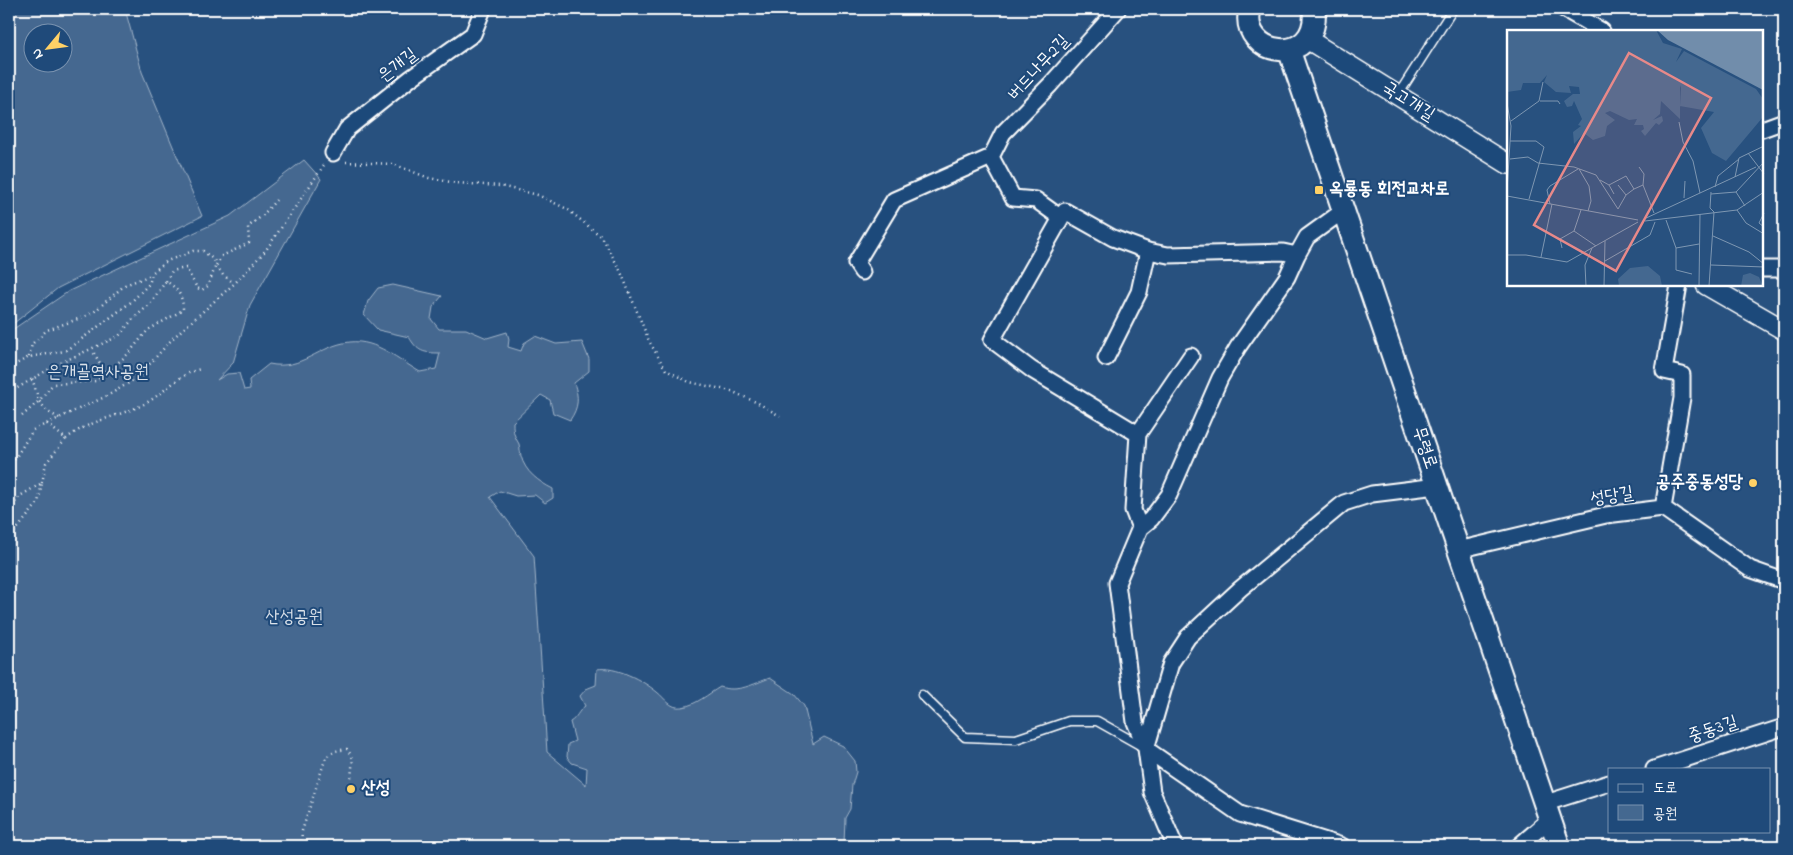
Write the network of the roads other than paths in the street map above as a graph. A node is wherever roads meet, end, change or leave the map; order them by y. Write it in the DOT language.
graph roads {
  1 [pos="483,9"];
  2 [pos="1118,9"];
  3 [pos="1250,9"];
  4 [pos="1314,9"];
  5 [pos="1453,9"];
  6 [pos="1564,9"];
  7 [pos="1600,30"];
  8 [pos="1298,44"];
  9 [pos="1398,95"];
  10 [pos="1784,120"];
  11 [pos="1763,129"];
  12 [pos="333,152"];
  13 [pos="991,157"];
  14 [pos="1507,163"];
  15 [pos="1343,210"];
  16 [pos="1061,218"];
  17 [pos="1148,251"];
  18 [pos="1297,255"];
  19 [pos="1763,269"];
  20 [pos="1784,269"];
  21 [pos="862,272"];
  22 [pos="1679,286"];
  23 [pos="1715,287"];
  24 [pos="1784,330"];
  25 [pos="1191,356"];
  26 [pos="1106,358"];
  27 [pos="1138,434"];
  28 [pos="1437,486"];
  29 [pos="1663,508"];
  30 [pos="1140,528"];
  31 [pos="1458,550"];
  32 [pos="1784,581"];
  33 [pos="922,695"];
  34 [pos="1784,727"];
  35 [pos="1146,750"];
  36 [pos="1657,768"];
  37 [pos="1608,783"];
  38 [pos="1548,811"];
  39 [pos="1175,846"];
  40 [pos="1342,846"];
  41 [pos="1519,846"];
  42 [pos="1559,846"];
  1 -- 12 [label="street, 은개길"];
  2 -- 13 [label="street, 버드나무2길"];
  3 -- 8 [label="main road"];
  4 -- 8 [label="main road"];
  5 -- 9 [label="lane"];
  6 -- 7 [label="street"];
  8 -- 9 [label="street, 국고개길"];
  8 -- 15 [label="main road, 무령로"];
  9 -- 14 [label="street, 국고개길"];
  10 -- 11 [label="street"];
  13 -- 16 [label="street"];
  13 -- 21 [label="street"];
  15 -- 18 [label="street"];
  15 -- 28 [label="main road, 무령로"];
  16 -- 17 [label="street"];
  16 -- 27 [label="street"];
  17 -- 18 [label="street"];
  17 -- 26 [label="street"];
  18 -- 30 [label="street"];
  19 -- 20 [label="street"];
  22 -- 29 [label="street"];
  23 -- 24 [label="street"];
  25 -- 27 [label="street"];
  27 -- 30 [label="street"];
  28 -- 31 [label="main road, 무령로"];
  28 -- 35 [label="street"];
  29 -- 31 [label="street, 성당길"];
  29 -- 32 [label="street"];
  30 -- 35 [label="street"];
  31 -- 38 [label="main road, 무령로"];
  33 -- 35 [label="lane"];
  34 -- 36 [label="street, 중동3길"];
  35 -- 39 [label="street"];
  35 -- 40 [label="street"];
  37 -- 38 [label="street"];
  38 -- 41 [label="street"];
  38 -- 42 [label="main road, 무령로"];
}
